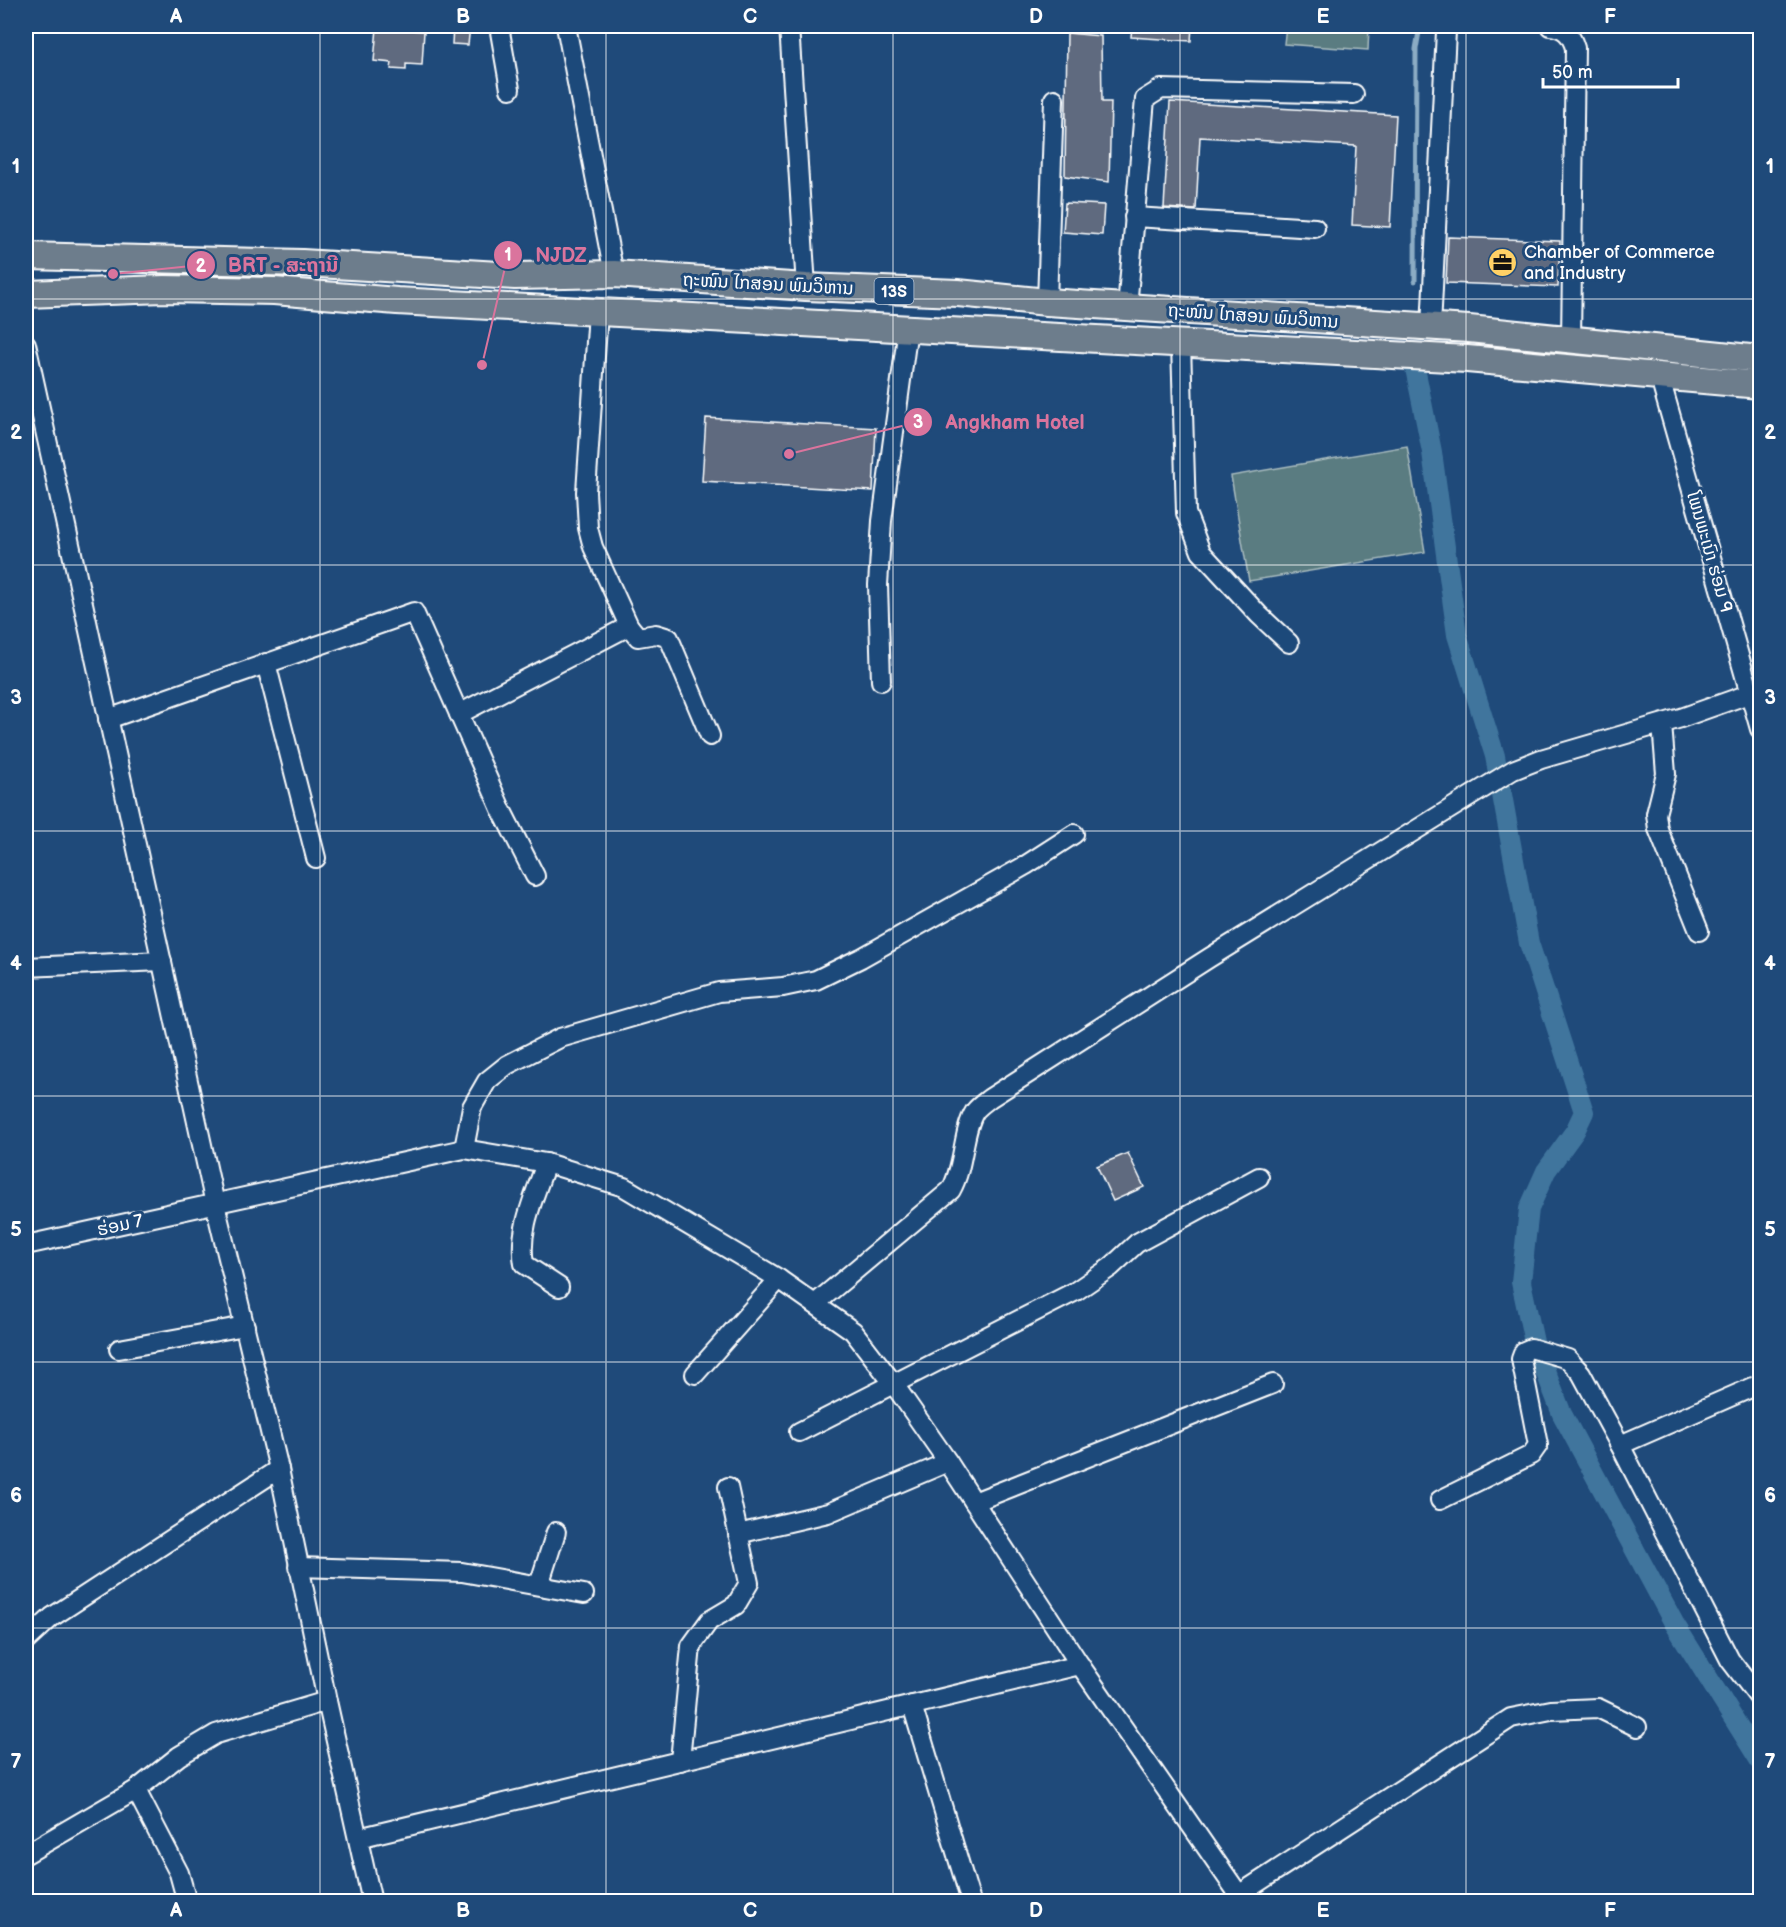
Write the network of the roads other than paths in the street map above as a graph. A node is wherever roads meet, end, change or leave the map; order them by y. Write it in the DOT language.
graph roads {
  1 [pos="499,26"];
  2 [pos="566,26"];
  3 [pos="789,26"];
  4 [pos="1448,26"];
  5 [pos="1550,26"];
  6 [pos="510,89"];
  7 [pos="1354,94"];
  8 [pos="1054,99"];
  9 [pos="1134,217"];
  10 [pos="1315,228"];
  11 [pos="26,256"];
  12 [pos="614,274"];
  13 [pos="806,287"];
  14 [pos="958,293"];
  15 [pos="26,294"];
  16 [pos="1047,302"];
  17 [pos="1127,308"];
  18 [pos="598,312"];
  19 [pos="1431,327"];
  20 [pos="908,328"];
  21 [pos="957,331"];
  22 [pos="1570,340"];
  23 [pos="26,344"];
  24 [pos="1181,344"];
  25 [pos="1761,359"];
  26 [pos="1659,375"];
  27 [pos="1761,385"];
  28 [pos="629,626"];
  29 [pos="1289,643"];
  30 [pos="266,663"];
  31 [pos="881,681"];
  32 [pos="1755,692"];
  33 [pos="459,714"];
  34 [pos="108,719"];
  35 [pos="1662,724"];
  36 [pos="1761,729"];
  37 [pos="710,736"];
  38 [pos="1074,834"];
  39 [pos="316,858"];
  40 [pos="535,876"];
  41 [pos="1699,931"];
  42 [pos="162,961"];
  43 [pos="26,967"];
  44 [pos="464,1149"];
  45 [pos="546,1163"];
  46 [pos="1259,1177"];
  47 [pos="215,1204"];
  48 [pos="26,1245"];
  49 [pos="779,1279"];
  50 [pos="559,1287"];
  51 [pos="815,1304"];
  52 [pos="245,1326"];
  53 [pos="119,1349"];
  54 [pos="695,1374"];
  55 [pos="893,1383"];
  56 [pos="1273,1384"];
  57 [pos="1761,1384"];
  58 [pos="799,1432"];
  59 [pos="1620,1445"];
  60 [pos="948,1462"];
  61 [pos="279,1469"];
  62 [pos="728,1487"];
  63 [pos="1440,1500"];
  64 [pos="974,1502"];
  65 [pos="556,1532"];
  66 [pos="738,1534"];
  67 [pos="298,1567"];
  68 [pos="539,1586"];
  69 [pos="584,1594"];
  70 [pos="26,1641"];
  71 [pos="1080,1665"];
  72 [pos="1761,1699"];
  73 [pos="327,1701"];
  74 [pos="912,1705"];
  75 [pos="1637,1727"];
  76 [pos="680,1761"];
  77 [pos="136,1790"];
  78 [pos="358,1838"];
  79 [pos="26,1854"];
  80 [pos="1242,1898"];
  81 [pos="187,1902"];
  82 [pos="372,1902"];
  83 [pos="971,1902"];
  1 -- 6 [label="street"];
  2 -- 12 [label="street"];
  3 -- 13 [label="street"];
  4 -- 19 [label="street"];
  5 -- 22 [label="street"];
  7 -- 9 [label="street"];
  8 -- 16 [label="street"];
  9 -- 10 [label="street"];
  9 -- 17 [label="street"];
  11 -- 12 [label="highway, ຖະໜົນ ໄກສອນ ພົມວິຫານ / 13S"];
  12 -- 13 [label="highway, ຖະໜົນ ໄກສອນ ພົມວິຫານ / 13S"];
  13 -- 14 [label="highway, ຖະໜົນ ໄກສອນ ພົມວິຫານ / 13S"];
  14 -- 16 [label="highway, ຖະໜົນ ໄກສອນ ພົມວິຫານ / 13S"];
  14 -- 21 [label="highway"];
  15 -- 18 [label="highway, ຖະໜົນ ໄກສອນ ພົມວິຫານ / 13S"];
  16 -- 17 [label="highway, ຖະໜົນ ໄກສອນ ພົມວິຫານ / 13S"];
  17 -- 19 [label="highway, ຖະໜົນ ໄກສອນ ພົມວິຫານ / 13S"];
  18 -- 20 [label="highway, ຖະໜົນ ໄກສອນ ພົມວິຫານ / 13S"];
  18 -- 28 [label="street"];
  19 -- 22 [label="highway, ຖະໜົນ ໄກສອນ ພົມວິຫານ / 13S"];
  20 -- 21 [label="highway, ຖະໜົນ ໄກສອນ ພົມວິຫານ / 13S"];
  20 -- 31 [label="street"];
  21 -- 24 [label="highway, ຖະໜົນ ໄກສອນ ພົມວິຫານ / 13S"];
  22 -- 25 [label="highway, ຖະໜົນ ໄກສອນ ພົມວິຫານ / 13S"];
  23 -- 34 [label="street"];
  24 -- 26 [label="highway, ຖະໜົນ ໄກສອນ ພົມວິຫານ / 13S"];
  24 -- 29 [label="street"];
  26 -- 27 [label="highway, ຖະໜົນ ໄກສອນ ພົມວິຫານ / 13S"];
  26 -- 32 [label="street, ໂພນພະເນົາ ຮ່ອມ 9"];
  28 -- 33 [label="street"];
  28 -- 37 [label="street"];
  30 -- 33 [label="street"];
  30 -- 34 [label="street"];
  30 -- 39 [label="street"];
  32 -- 35 [label="street"];
  32 -- 36 [label="street, ໂພນພະເນົາ ຮ່ອມ 9"];
  33 -- 40 [label="street"];
  34 -- 42 [label="street"];
  35 -- 41 [label="street"];
  35 -- 51 [label="street"];
  38 -- 44 [label="street"];
  42 -- 43 [label="street"];
  42 -- 47 [label="street"];
  44 -- 45 [label="street"];
  44 -- 47 [label="street, ຮ່ອມ 7"];
  45 -- 49 [label="street"];
  45 -- 50 [label="street"];
  46 -- 55 [label="street"];
  47 -- 48 [label="street, ຮ່ອມ 7"];
  47 -- 52 [label="street"];
  49 -- 51 [label="street"];
  49 -- 54 [label="street"];
  51 -- 55 [label="street"];
  52 -- 53 [label="street"];
  52 -- 61 [label="street"];
  55 -- 58 [label="street"];
  55 -- 60 [label="street"];
  56 -- 64 [label="street"];
  57 -- 59 [label="street"];
  59 -- 63 [label="street"];
  59 -- 72 [label="street"];
  60 -- 64 [label="street"];
  60 -- 66 [label="street"];
  61 -- 67 [label="street"];
  61 -- 70 [label="street"];
  62 -- 66 [label="street"];
  64 -- 71 [label="street"];
  65 -- 68 [label="street"];
  66 -- 76 [label="street"];
  67 -- 68 [label="street"];
  67 -- 73 [label="street"];
  68 -- 69 [label="street"];
  71 -- 74 [label="street"];
  71 -- 80 [label="street"];
  73 -- 77 [label="street"];
  73 -- 78 [label="street"];
  74 -- 76 [label="street"];
  74 -- 83 [label="street"];
  75 -- 80 [label="street"];
  76 -- 78 [label="street"];
  77 -- 79 [label="street"];
  77 -- 81 [label="street"];
  78 -- 82 [label="street"];
}
